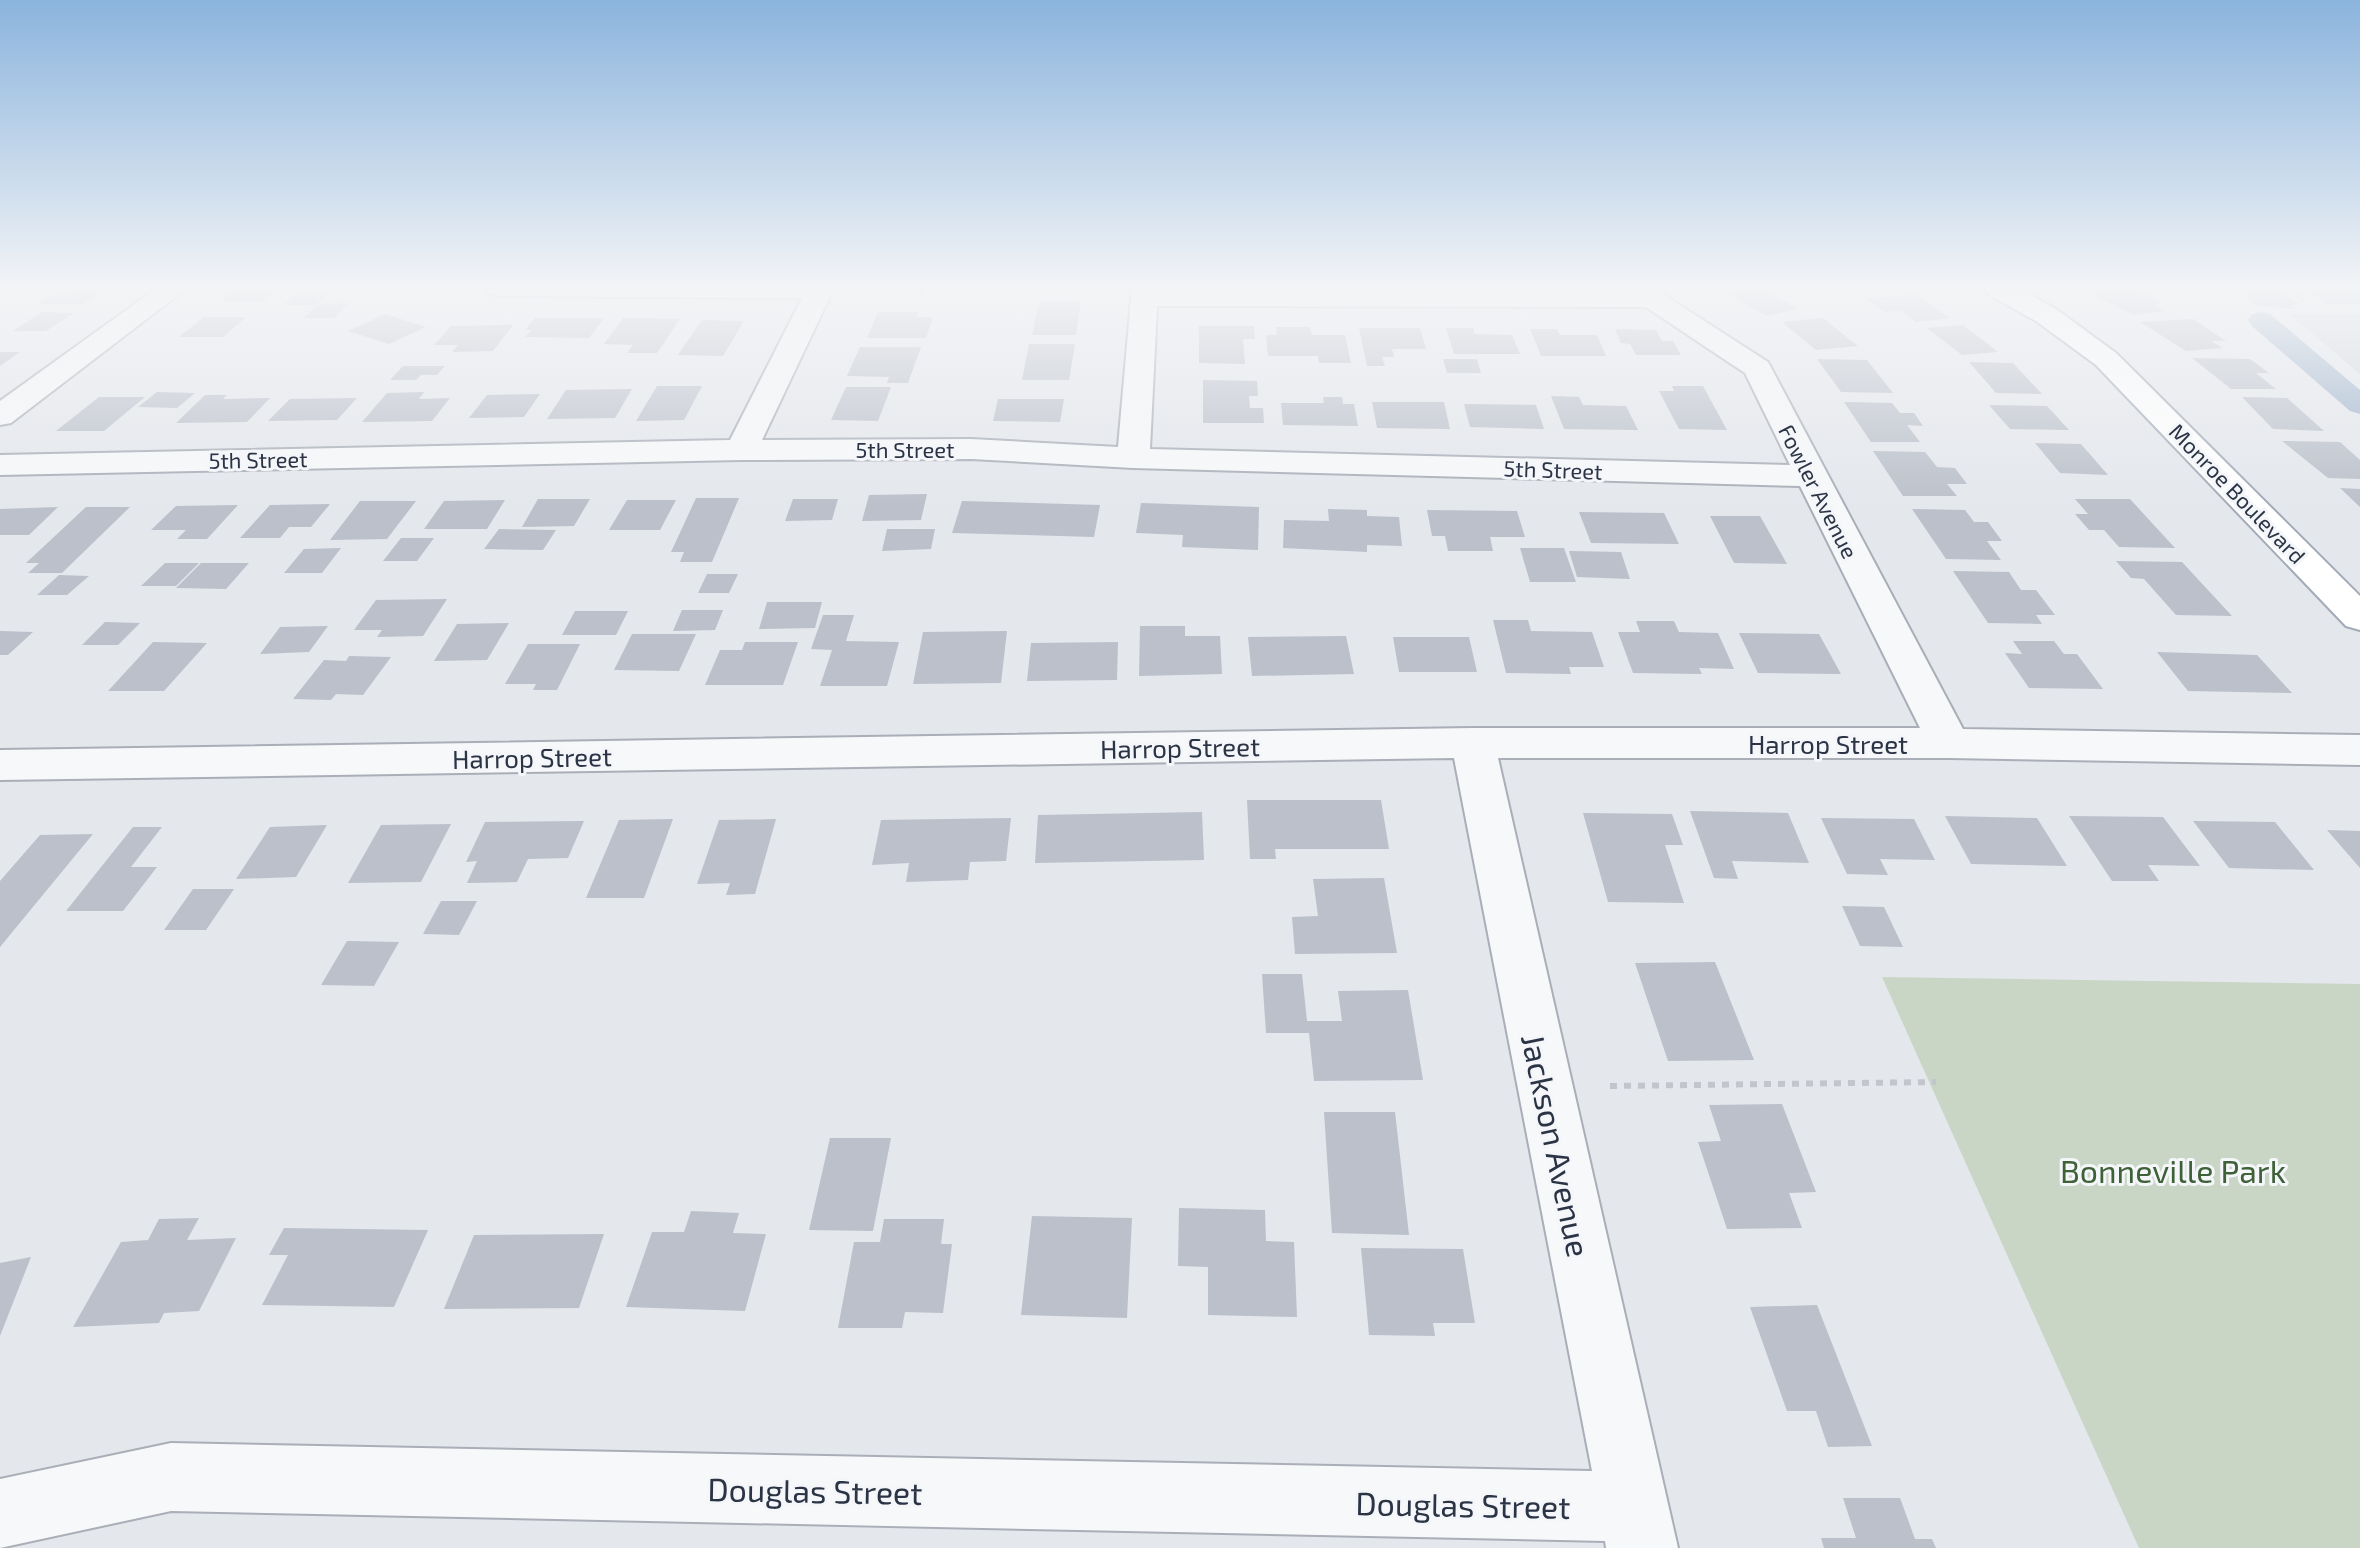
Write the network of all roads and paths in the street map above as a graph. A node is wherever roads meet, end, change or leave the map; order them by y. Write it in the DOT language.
graph roads {
  1 [pos="76,360"];
  2 [pos="786,360"];
  3 [pos="1140,360"];
  4 [pos="1745,360"];
  5 [pos="2107,360"];
  6 [pos="0,416"];
  7 [pos="741,450"];
  8 [pos="1133,458"];
  9 [pos="0,465"];
  10 [pos="1811,476"];
  11 [pos="2360,618"];
  12 [pos="1473,743"];
  13 [pos="1949,743"];
  14 [pos="2360,750"];
  15 [pos="0,765"];
  16 [pos="1936,1082"];
  17 [pos="1610,1086"];
  18 [pos="0,1514"];
  19 [pos="1638,1528"];
  1 -- 6 [label="street"];
  2 -- 7 [label="street"];
  3 -- 8 [label="street"];
  4 -- 10 [label="street, Fowler Avenue"];
  5 -- 11 [label="main road, Monroe Boulevard"];
  7 -- 8 [label="street, 5th Street"];
  7 -- 9 [label="street, 5th Street"];
  8 -- 10 [label="street, 5th Street"];
  10 -- 13 [label="street, Fowler Avenue"];
  12 -- 13 [label="street, Harrop Street"];
  12 -- 15 [label="street, Harrop Street"];
  12 -- 19 [label="street, Jackson Avenue"];
  13 -- 14 [label="street, Harrop Street"];
  16 -- 17 [label="path"];
  18 -- 19 [label="street, Douglas Street"];
}
